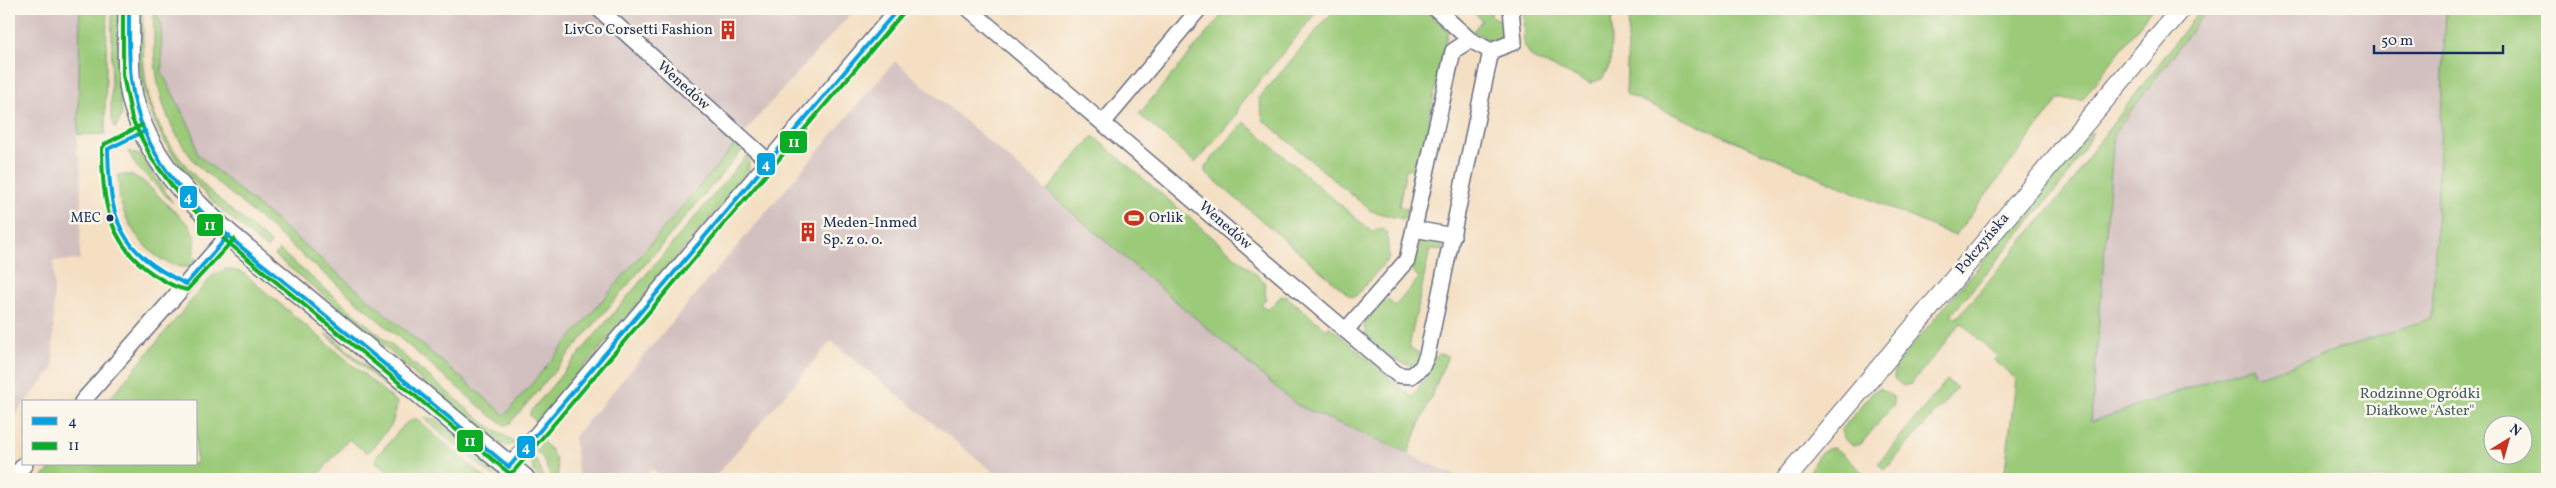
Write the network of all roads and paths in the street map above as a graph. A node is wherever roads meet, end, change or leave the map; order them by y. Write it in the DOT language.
graph roads {
  1 [pos="129,9"];
  2 [pos="599,9"];
  3 [pos="898,9"];
  4 [pos="969,9"];
  5 [pos="1199,9"];
  6 [pos="1436,9"];
  7 [pos="1511,9"];
  8 [pos="2181,9"];
  9 [pos="1470,40"];
  10 [pos="1492,51"];
  11 [pos="1103,123"];
  12 [pos="769,162"];
  13 [pos="1414,229"];
  14 [pos="229,235"];
  15 [pos="1454,236"];
  16 [pos="1346,330"];
  17 [pos="84,400"];
  18 [pos="23,466"];
  19 [pos="517,473"];
  20 [pos="12,479"];
  21 [pos="1786,479"];
  1 -- 14 [label="main road"];
  2 -- 12 [label="street, Wenedów"];
  3 -- 12 [label="street"];
  4 -- 11 [label="street, Wenedów"];
  5 -- 11 [label="street"];
  6 -- 9 [label="street"];
  7 -- 10 [label="street"];
  8 -- 21 [label="street, Połczyńska"];
  9 -- 10 [label="street"];
  9 -- 13 [label="street"];
  10 -- 15 [label="street, Wenedów"];
  11 -- 16 [label="street, Wenedów"];
  12 -- 19 [label="street"];
  13 -- 15 [label="street"];
  13 -- 16 [label="street"];
  14 -- 17 [label="street"];
  14 -- 19 [label="main road"];
  15 -- 16 [label="street, Wenedów"];
  18 -- 20 [label="street"];
}
